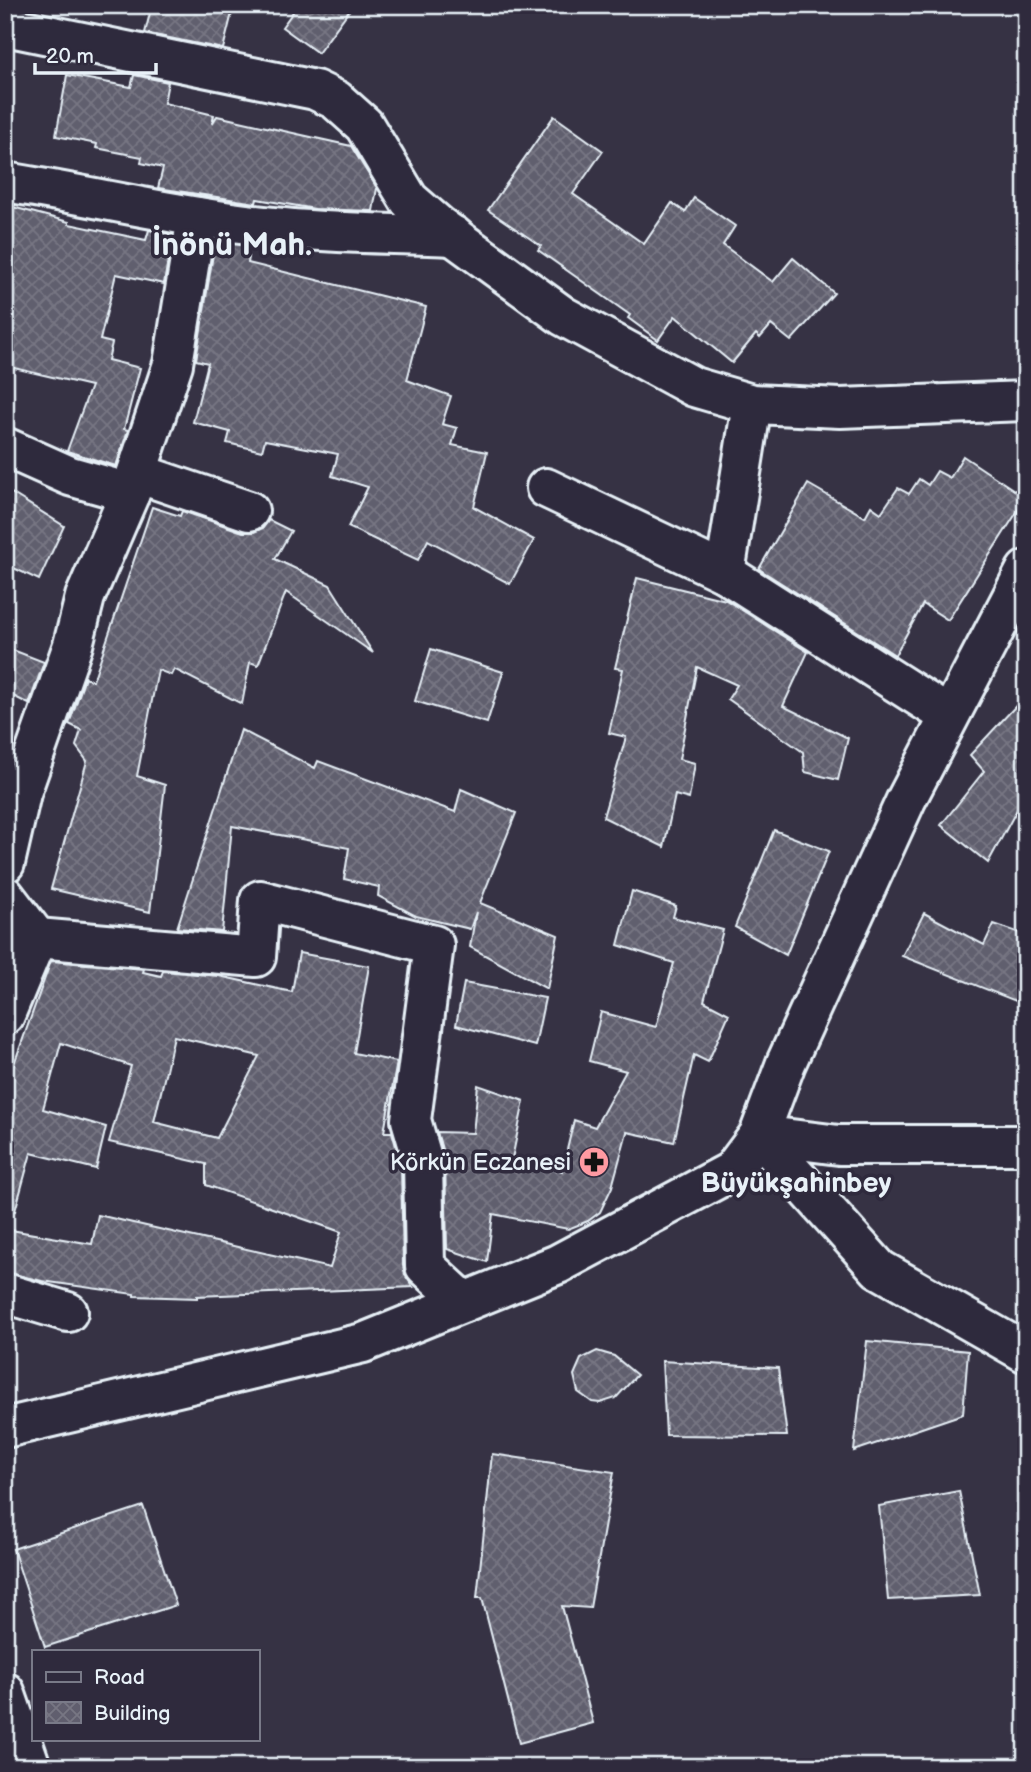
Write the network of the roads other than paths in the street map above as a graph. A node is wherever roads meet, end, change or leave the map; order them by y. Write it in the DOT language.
graph roads {
  1 [pos="5,26"];
  2 [pos="5,182"];
  3 [pos="197,217"];
  4 [pos="454,236"];
  5 [pos="1026,401"];
  6 [pos="752,404"];
  7 [pos="5,447"];
  8 [pos="134,483"];
  9 [pos="546,488"];
  10 [pos="249,511"];
  11 [pos="1026,570"];
  12 [pos="724,573"];
  13 [pos="949,716"];
  14 [pos="10,822"];
  15 [pos="5,863"];
  16 [pos="5,896"];
  17 [pos="37,938"];
  18 [pos="5,1015"];
  19 [pos="759,1135"];
  20 [pos="1026,1145"];
  21 [pos="5,1293"];
  22 [pos="464,1302"];
  23 [pos="68,1312"];
  24 [pos="1026,1353"];
  25 [pos="5,1428"];
  26 [pos="5,1692"];
  27 [pos="31,1767"];
  1 -- 4 [label="street"];
  2 -- 3 [label="street"];
  3 -- 4 [label="street"];
  3 -- 8 [label="street"];
  4 -- 6 [label="street"];
  5 -- 6 [label="street"];
  6 -- 12 [label="street"];
  7 -- 8 [label="street"];
  8 -- 10 [label="street"];
  8 -- 14 [label="street"];
  9 -- 12 [label="street"];
  11 -- 13 [label="street"];
  12 -- 13 [label="street"];
  13 -- 19 [label="street"];
  14 -- 15 [label="street"];
  16 -- 17 [label="street"];
  17 -- 18 [label="street"];
  17 -- 22 [label="street"];
  19 -- 20 [label="street"];
  19 -- 22 [label="street"];
  19 -- 24 [label="street"];
  21 -- 23 [label="street"];
  22 -- 25 [label="street"];
  26 -- 27 [label="street"];
}
